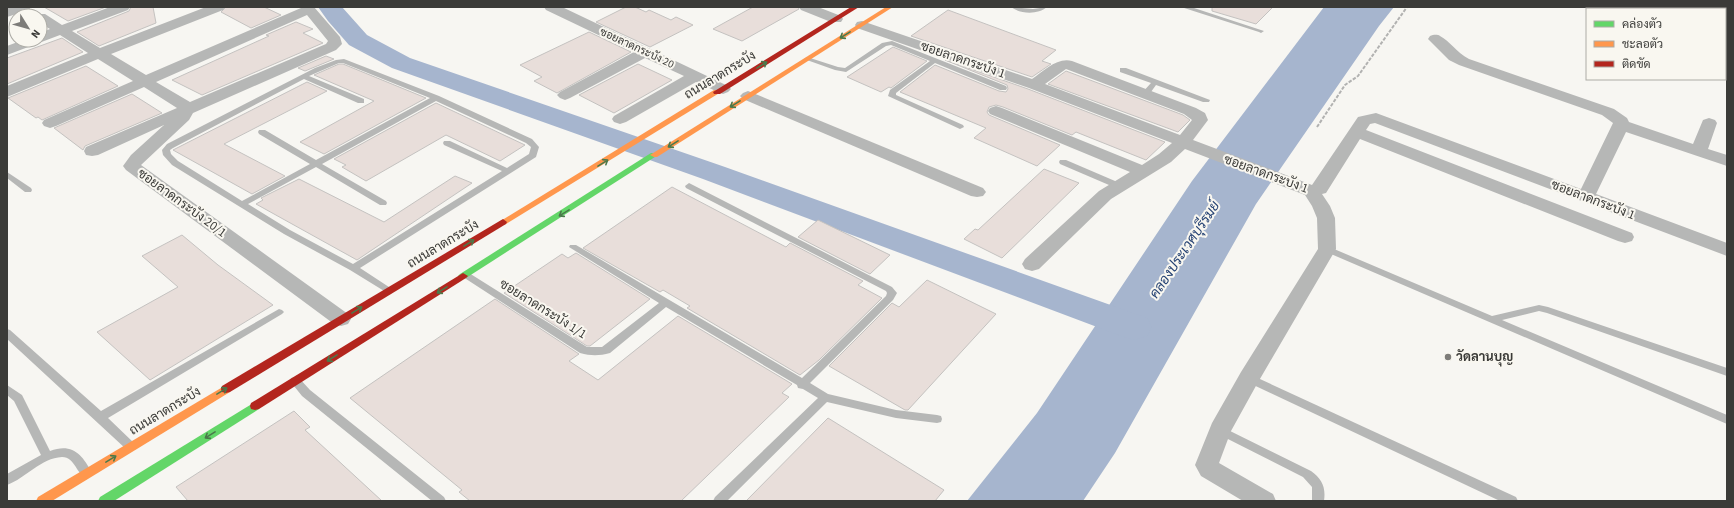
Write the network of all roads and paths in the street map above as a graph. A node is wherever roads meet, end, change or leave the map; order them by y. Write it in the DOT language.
graph roads {
  1 [pos="24,7"];
  2 [pos="123,7"];
  3 [pos="218,7"];
  4 [pos="551,7"];
  5 [pos="806,7"];
  6 [pos="856,7"];
  7 [pos="890,7"];
  8 [pos="1014,7"];
  9 [pos="1044,7"];
  10 [pos="1184,7"];
  11 [pos="1407,7"];
  12 [pos="308,8"];
  13 [pos="7,13"];
  14 [pos="836,19"];
  15 [pos="48,21"];
  16 [pos="862,24"];
  17 [pos="62,30"];
  18 [pos="1261,31"];
  19 [pos="48,35"];
  20 [pos="1435,39"];
  21 [pos="646,52"];
  22 [pos="100,53"];
  23 [pos="807,59"];
  24 [pos="935,60"];
  25 [pos="1123,70"];
  26 [pos="304,76"];
  27 [pos="695,76"];
  28 [pos="145,80"];
  29 [pos="1156,82"];
  30 [pos="1034,85"];
  31 [pos="1002,88"];
  32 [pos="723,89"];
  33 [pos="7,92"];
  34 [pos="1145,94"];
  35 [pos="565,95"];
  36 [pos="748,96"];
  37 [pos="436,98"];
  38 [pos="1206,100"];
  39 [pos="360,101"];
  40 [pos="186,110"];
  41 [pos="996,111"];
  42 [pos="620,119"];
  43 [pos="50,123"];
  44 [pos="1709,123"];
  45 [pos="1621,125"];
  46 [pos="960,127"];
  47 [pos="1317,127"];
  48 [pos="262,132"];
  49 [pos="1356,132"];
  50 [pos="447,143"];
  51 [pos="1189,145"];
  52 [pos="92,151"];
  53 [pos="1699,152"];
  54 [pos="1727,161"];
  55 [pos="1063,162"];
  56 [pos="317,164"];
  57 [pos="508,171"];
  58 [pos="1143,172"];
  59 [pos="7,174"];
  60 [pos="689,186"];
  61 [pos="1119,186"];
  62 [pos="28,190"];
  63 [pos="977,192"];
  64 [pos="1311,192"];
  65 [pos="1586,197"];
  66 [pos="383,203"];
  67 [pos="242,204"];
  68 [pos="1625,237"];
  69 [pos="573,247"];
  70 [pos="1327,249"];
  71 [pos="1727,250"];
  72 [pos="1032,264"];
  73 [pos="353,268"];
  74 [pos="466,275"];
  75 [pos="390,290"];
  76 [pos="665,303"];
  77 [pos="279,312"];
  78 [pos="341,319"];
  79 [pos="1492,319"];
  80 [pos="7,333"];
  81 [pos="1727,372"];
  82 [pos="1249,378"];
  83 [pos="295,381"];
  84 [pos="802,385"];
  85 [pos="7,389"];
  86 [pos="825,397"];
  87 [pos="100,417"];
  88 [pos="937,419"];
  89 [pos="1727,420"];
  90 [pos="1220,430"];
  91 [pos="131,447"];
  92 [pos="47,456"];
  93 [pos="87,474"];
  94 [pos="7,480"];
  95 [pos="42,501"];
  96 [pos="104,501"];
  97 [pos="440,501"];
  98 [pos="719,501"];
  99 [pos="1264,501"];
  100 [pos="1318,501"];
  101 [pos="1512,501"];
  1 -- 13 [label="street"];
  2 -- 17 [label="street"];
  3 -- 22 [label="street"];
  4 -- 21 [label="street, ซอยลาดกระบัง 20"];
  5 -- 14 [label="street"];
  6 -- 14 [label="main road, ถนนลาดกระบัง"];
  7 -- 16 [label="main road"];
  8 -- 9 [label="lane"];
  10 -- 18 [label="lane"];
  11 -- 47 [label="path"];
  12 -- 28 [label="street"];
  12 -- 40 [label="street"];
  32 -- 14 [label="main road, ถนนลาดกระบัง, one-way"];
  15 -- 17 [label="street"];
  16 -- 23 [label="main road, one-way"];
  16 -- 30 [label="street, ซอยลาดกระบัง 1"];
  17 -- 19 [label="street"];
  17 -- 22 [label="street"];
  20 -- 45 [label="street"];
  21 -- 27 [label="street, ซอยลาดกระบัง 20"];
  21 -- 35 [label="street"];
  22 -- 28 [label="street"];
  22 -- 33 [label="street"];
  23 -- 24 [label="lane"];
  23 -- 36 [label="main road"];
  24 -- 31 [label="lane"];
  24 -- 46 [label="lane"];
  25 -- 29 [label="lane"];
  26 -- 37 [label="lane"];
  26 -- 39 [label="lane"];
  26 -- 67 [label="lane"];
  27 -- 32 [label="street, ซอยลาดกระบัง 20"];
  27 -- 42 [label="street"];
  28 -- 40 [label="street"];
  28 -- 43 [label="street"];
  29 -- 34 [label="lane"];
  29 -- 38 [label="lane"];
  30 -- 34 [label="street"];
  30 -- 51 [label="street, ซอยลาดกระบัง 1"];
  75 -- 32 [label="main road, ถนนลาดกระบัง, one-way"];
  34 -- 51 [label="street"];
  36 -- 63 [label="street"];
  36 -- 74 [label="main road, one-way"];
  37 -- 56 [label="lane"];
  37 -- 57 [label="lane"];
  40 -- 52 [label="street"];
  40 -- 78 [label="street, ซอยลาดกระบัง 20/1"];
  41 -- 58 [label="street"];
  44 -- 53 [label="street"];
  45 -- 53 [label="street"];
  45 -- 65 [label="street"];
  48 -- 56 [label="lane"];
  49 -- 64 [label="street, ซอยลาดกระบัง 1"];
  49 -- 65 [label="street, ซอยลาดกระบัง 1"];
  49 -- 68 [label="street"];
  50 -- 57 [label="lane"];
  51 -- 58 [label="street"];
  51 -- 64 [label="street, ซอยลาดกระบัง 1"];
  53 -- 54 [label="street"];
  55 -- 61 [label="lane"];
  56 -- 66 [label="lane"];
  56 -- 67 [label="lane"];
  57 -- 73 [label="lane"];
  58 -- 61 [label="street"];
  59 -- 62 [label="lane"];
  60 -- 84 [label="lane"];
  61 -- 72 [label="street"];
  64 -- 70 [label="street"];
  65 -- 71 [label="street, ซอยลาดกระบัง 1"];
  67 -- 73 [label="lane"];
  69 -- 76 [label="lane"];
  70 -- 79 [label="lane"];
  70 -- 82 [label="street"];
  73 -- 75 [label="lane"];
  74 -- 76 [label="lane, ซอยลาดกระบัง 1/1"];
  74 -- 83 [label="main road, one-way"];
  78 -- 75 [label="main road, ถนนลาดกระบัง, one-way"];
  76 -- 84 [label="lane"];
  77 -- 87 [label="lane"];
  91 -- 78 [label="main road, ถนนลาดกระบัง, one-way"];
  79 -- 81 [label="lane"];
  79 -- 89 [label="lane"];
  80 -- 87 [label="lane"];
  82 -- 90 [label="street"];
  82 -- 101 [label="lane"];
  83 -- 96 [label="main road, one-way"];
  83 -- 97 [label="lane"];
  84 -- 86 [label="lane"];
  85 -- 92 [label="lane"];
  86 -- 88 [label="lane"];
  86 -- 98 [label="lane"];
  87 -- 91 [label="lane"];
  90 -- 99 [label="street"];
  90 -- 100 [label="lane"];
  93 -- 91 [label="main road, ถนนลาดกระบัง, one-way"];
  92 -- 93 [label="lane"];
  92 -- 94 [label="lane"];
  93 -- 95 [label="main road, ถนนลาดกระบัง"];
}
